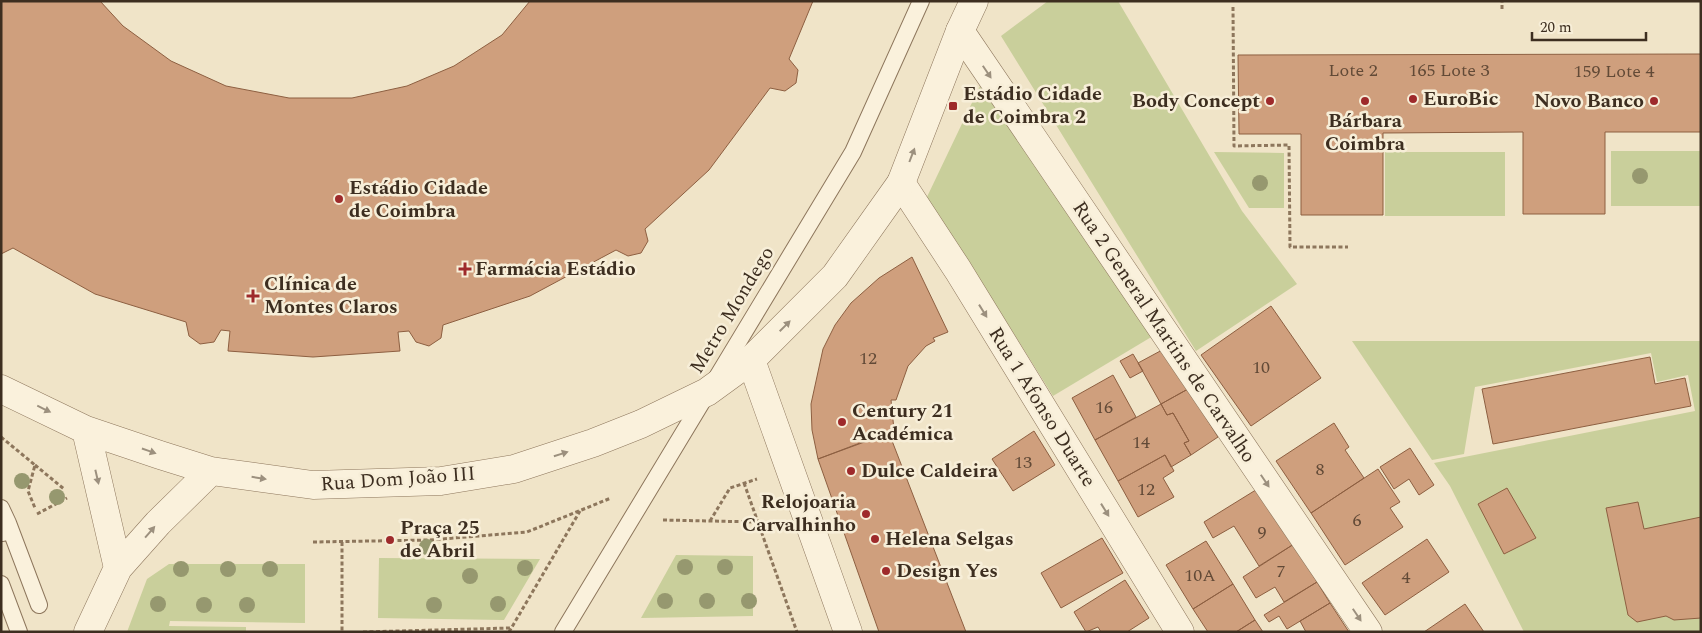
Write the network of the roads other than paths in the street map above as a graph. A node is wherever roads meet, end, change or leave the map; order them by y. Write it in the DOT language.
graph roads {
  1 [pos="921,1"];
  2 [pos="974,1"];
  3 [pos="960,31"];
  4 [pos="901,183"];
  5 [pos="750,360"];
  6 [pos="1,389"];
  7 [pos="708,392"];
  8 [pos="86,430"];
  9 [pos="211,471"];
  10 [pos="1,508"];
  11 [pos="4,530"];
  12 [pos="118,568"];
  13 [pos="1,584"];
  14 [pos="38,605"];
  15 [pos="19,632"];
  16 [pos="88,632"];
  17 [pos="563,632"];
  18 [pos="848,632"];
  19 [pos="1180,632"];
  20 [pos="1368,632"];
  1 -- 7 [label="lane, Metro Mondego"];
  2 -- 3 [label="street, Rua Dom João III"];
  4 -- 3 [label="street, Rua Dom João III, one-way"];
  3 -- 20 [label="street, Rua 2 General Martins de Carvalho, one-way"];
  5 -- 4 [label="street, Rua Dom João III, one-way"];
  4 -- 19 [label="street, Rua 1 Afonso Duarte, one-way"];
  5 -- 7 [label="street, Rua Dom João III"];
  5 -- 18 [label="street"];
  6 -- 8 [label="street, Rua Dom João III, one-way"];
  9 -- 7 [label="street, Rua Dom João III, one-way"];
  7 -- 17 [label="lane, Metro Mondego"];
  8 -- 9 [label="street, Rua Dom João III, one-way"];
  8 -- 12 [label="street, one-way"];
  12 -- 9 [label="street, one-way"];
  10 -- 11 [label="lane"];
  11 -- 14 [label="lane"];
  12 -- 16 [label="street"];
  13 -- 15 [label="lane"];
}
